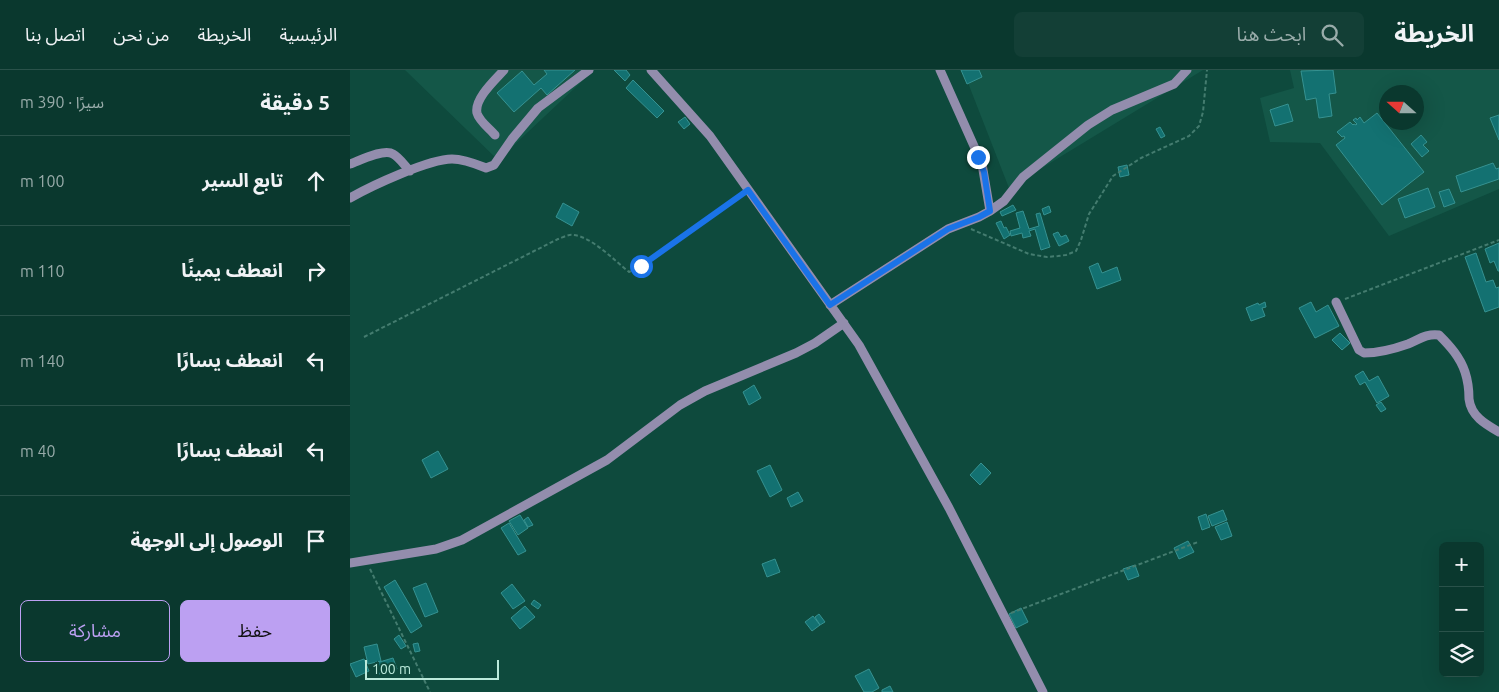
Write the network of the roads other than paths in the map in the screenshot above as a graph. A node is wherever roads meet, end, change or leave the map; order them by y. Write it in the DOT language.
graph roads {
  1 [pos="504,70"];
  2 [pos="589,70"];
  3 [pos="651,70"];
  4 [pos="940,70"];
  5 [pos="1187,70"];
  6 [pos="495,135"];
  7 [pos="350,164"];
  8 [pos="410,171"];
  9 [pos="350,198"];
  10 [pos="990,211"];
  11 [pos="1336,302"];
  12 [pos="830,305"];
  13 [pos="844,323"];
  14 [pos="1499,432"];
  15 [pos="350,563"];
  16 [pos="1043,692"];
  1 -- 6 [label="street"];
  2 -- 8 [label="street"];
  3 -- 12 [label="street"];
  4 -- 10 [label="street"];
  5 -- 10 [label="street"];
  7 -- 8 [label="street"];
  8 -- 9 [label="street"];
  10 -- 12 [label="street"];
  11 -- 14 [label="street"];
  12 -- 13 [label="street"];
  13 -- 15 [label="street"];
  13 -- 16 [label="street"];
}
